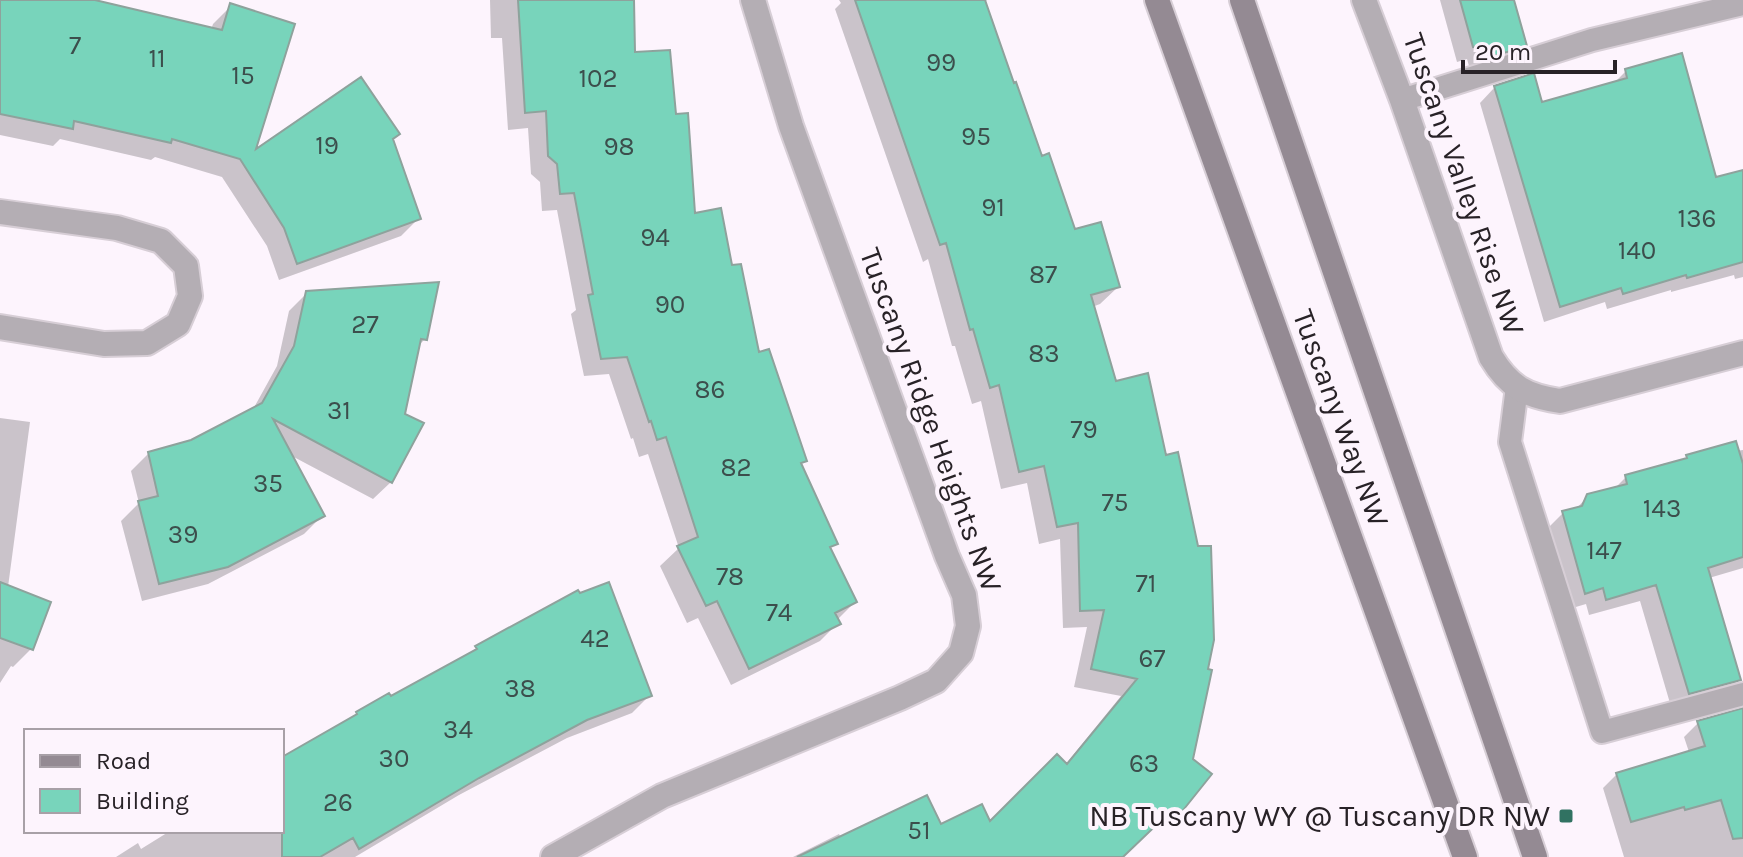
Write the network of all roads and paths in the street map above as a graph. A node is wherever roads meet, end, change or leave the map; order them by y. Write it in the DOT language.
graph roads {
  1 [pos="753,0"];
  2 [pos="1157,0"];
  3 [pos="1242,0"];
  4 [pos="1364,0"];
  5 [pos="1743,4"];
  6 [pos="1402,100"];
  7 [pos="0,212"];
  8 [pos="0,327"];
  9 [pos="1743,353"];
  10 [pos="1517,387"];
  11 [pos="1743,694"];
  12 [pos="553,857"];
  13 [pos="1465,857"];
  14 [pos="1535,857"];
  1 -- 12 [label="street, Tuscany Ridge Heights NW"];
  2 -- 13 [label="street, Tuscany Way NW"];
  3 -- 14 [label="street, Tuscany Way NW"];
  4 -- 6 [label="street, Tuscany Valley Rise NW"];
  5 -- 6 [label="lane"];
  6 -- 10 [label="street, Tuscany Valley Rise NW"];
  7 -- 8 [label="street"];
  9 -- 10 [label="street, Tuscany Valley Rise NW"];
  10 -- 11 [label="lane"];
}
